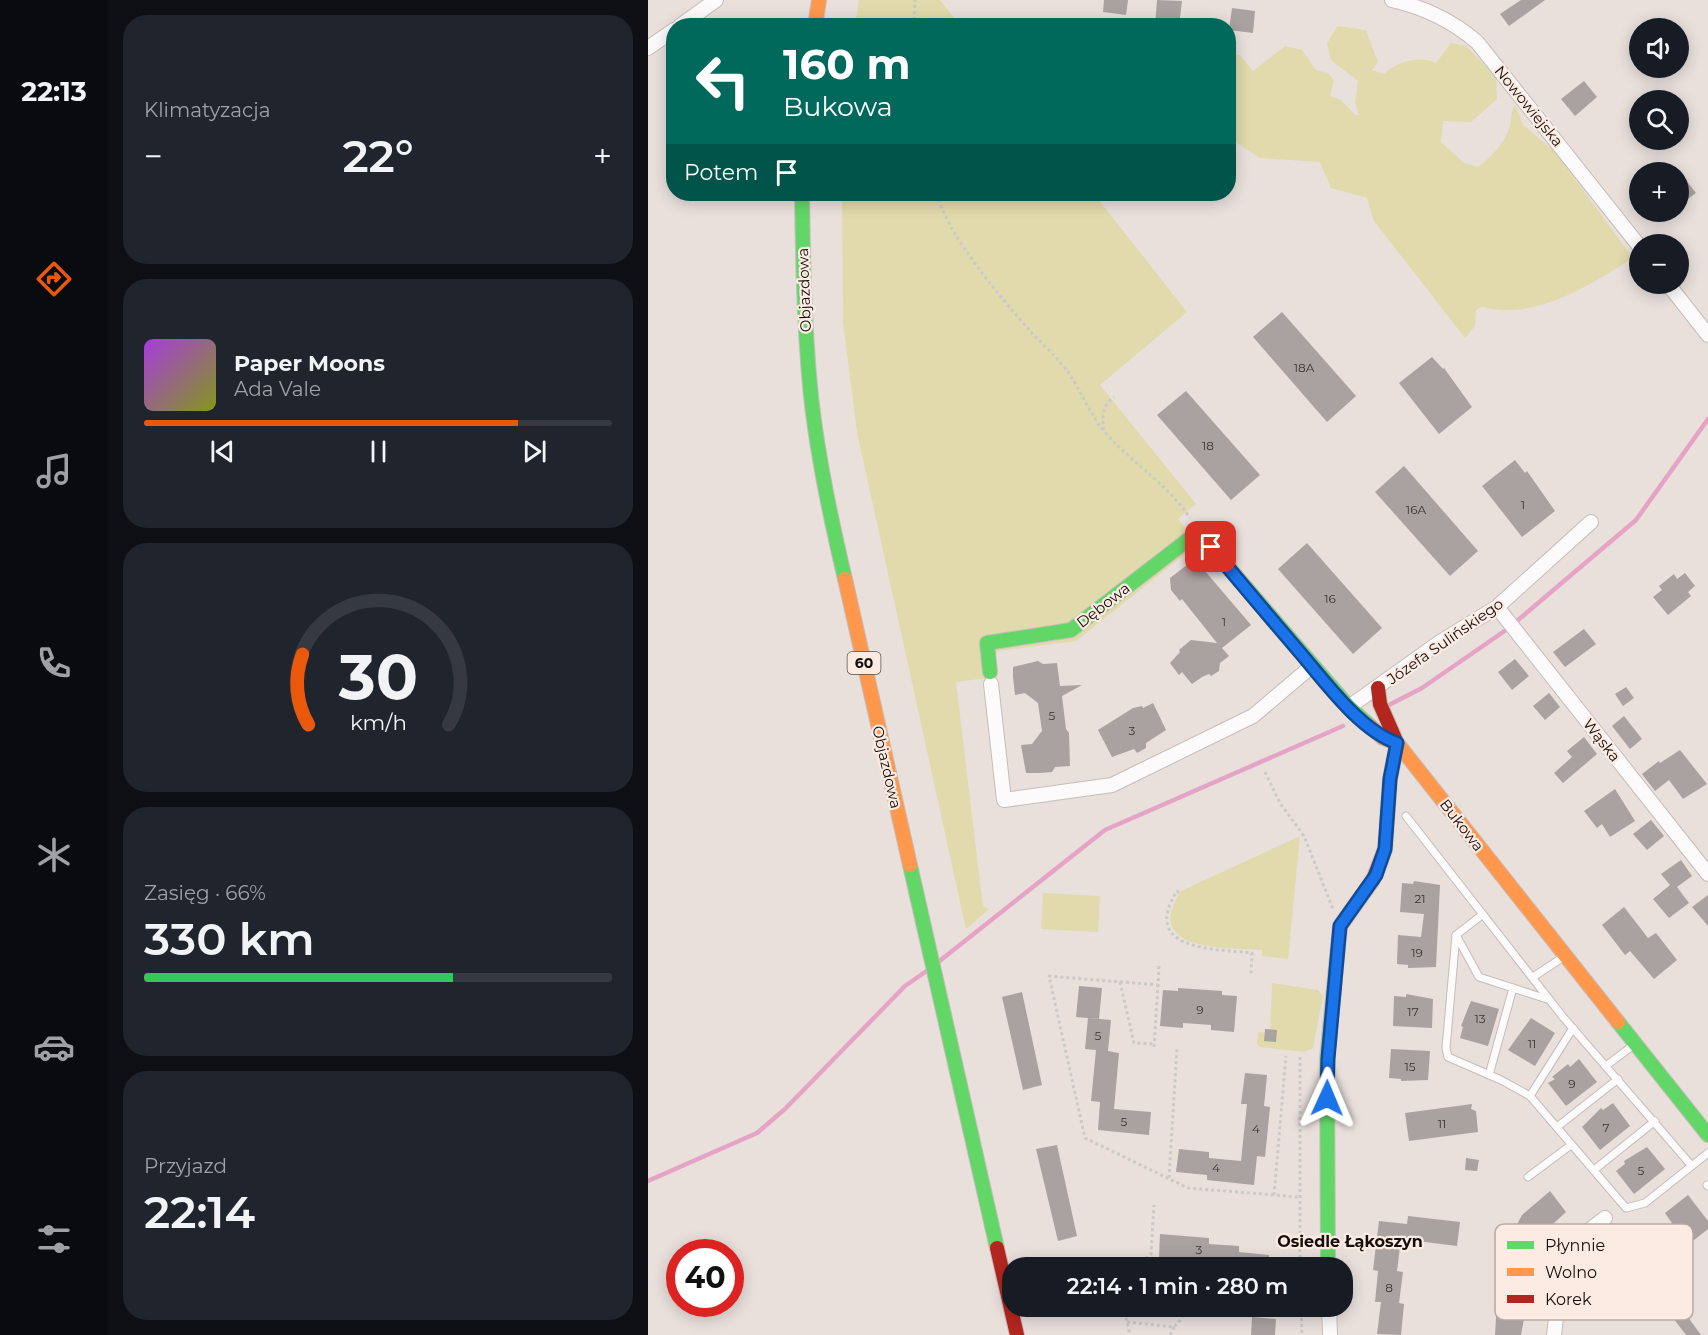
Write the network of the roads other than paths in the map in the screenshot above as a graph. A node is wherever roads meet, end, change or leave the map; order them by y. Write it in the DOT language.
graph roads {
  1 [pos="716,0"];
  2 [pos="819,0"];
  3 [pos="1392,0"];
  4 [pos="1412,3"];
  5 [pos="691,18"];
  6 [pos="816,18"];
  7 [pos="666,36"];
  8 [pos="648,48"];
  9 [pos="802,201"];
  10 [pos="1630,234"];
  11 [pos="1676,294"];
  12 [pos="1708,335"];
  13 [pos="1591,522"];
  14 [pos="1198,532"];
  15 [pos="1497,607"];
  16 [pos="1312,666"];
  17 [pos="1378,688"];
  18 [pos="1349,707"];
  19 [pos="1397,743"];
  20 [pos="1406,816"];
  21 [pos="1708,874"];
  22 [pos="1482,915"];
  23 [pos="1456,935"];
  24 [pos="1565,956"];
  25 [pos="1533,977"];
  26 [pos="1513,988"];
  27 [pos="1550,1000"];
  28 [pos="1573,1028"];
  29 [pos="1635,1044"];
  30 [pos="1606,1065"];
  31 [pos="1489,1075"];
  32 [pos="1618,1079"];
  33 [pos="1530,1096"];
  34 [pos="1655,1121"];
  35 [pos="1557,1127"];
  36 [pos="1708,1135"];
  37 [pos="1571,1145"];
  38 [pos="1708,1153"];
  39 [pos="1691,1165"];
  40 [pos="1594,1170"];
  41 [pos="1528,1177"];
  42 [pos="1605,1218"];
  43 [pos="1597,1224"];
  44 [pos="1328,1257"];
  45 [pos="1329,1317"];
  46 [pos="1556,1320"];
  47 [pos="1017,1335"];
  48 [pos="1330,1335"];
  49 [pos="1554,1335"];
  1 -- 5 [label="street"];
  2 -- 6 [label="street"];
  3 -- 4 [label="street, Nowowiejska"];
  4 -- 10 [label="street, Nowowiejska"];
  7 -- 8 [label="street"];
  9 -- 47 [label="street, Objazdowa / 60"];
  11 -- 12 [label="street"];
  13 -- 15 [label="street, Józefa Sulińskiego"];
  14 -- 16 [label="street, Bukowa"];
  14 -- 16 [label="street, Dębowa"];
  15 -- 17 [label="street, Józefa Sulińskiego"];
  15 -- 21 [label="street, Wąska"];
  16 -- 18 [label="street, Bukowa"];
  17 -- 18 [label="street, Józefa Sulińskiego"];
  17 -- 19 [label="street"];
  18 -- 19 [label="street, Bukowa"];
  19 -- 24 [label="street, Bukowa"];
  19 -- 44 [label="street"];
  20 -- 22 [label="lane"];
  22 -- 23 [label="lane"];
  22 -- 25 [label="lane"];
  23 -- 26 [label="lane"];
  23 -- 31 [label="lane"];
  24 -- 25 [label="lane"];
  24 -- 29 [label="street, Bukowa"];
  25 -- 27 [label="lane"];
  26 -- 27 [label="lane"];
  26 -- 31 [label="lane"];
  27 -- 28 [label="lane"];
  28 -- 30 [label="lane"];
  28 -- 33 [label="lane"];
  29 -- 30 [label="lane"];
  29 -- 36 [label="street, Bukowa"];
  30 -- 32 [label="lane"];
  31 -- 33 [label="lane"];
  32 -- 34 [label="lane"];
  32 -- 35 [label="lane"];
  33 -- 35 [label="lane"];
  34 -- 39 [label="lane"];
  34 -- 40 [label="lane"];
  35 -- 37 [label="lane"];
  37 -- 40 [label="lane"];
  37 -- 41 [label="lane"];
  38 -- 39 [label="lane"];
  39 -- 40 [label="lane"];
  42 -- 43 [label="street"];
  45 -- 48 [label="street"];
  46 -- 49 [label="street"];
}
